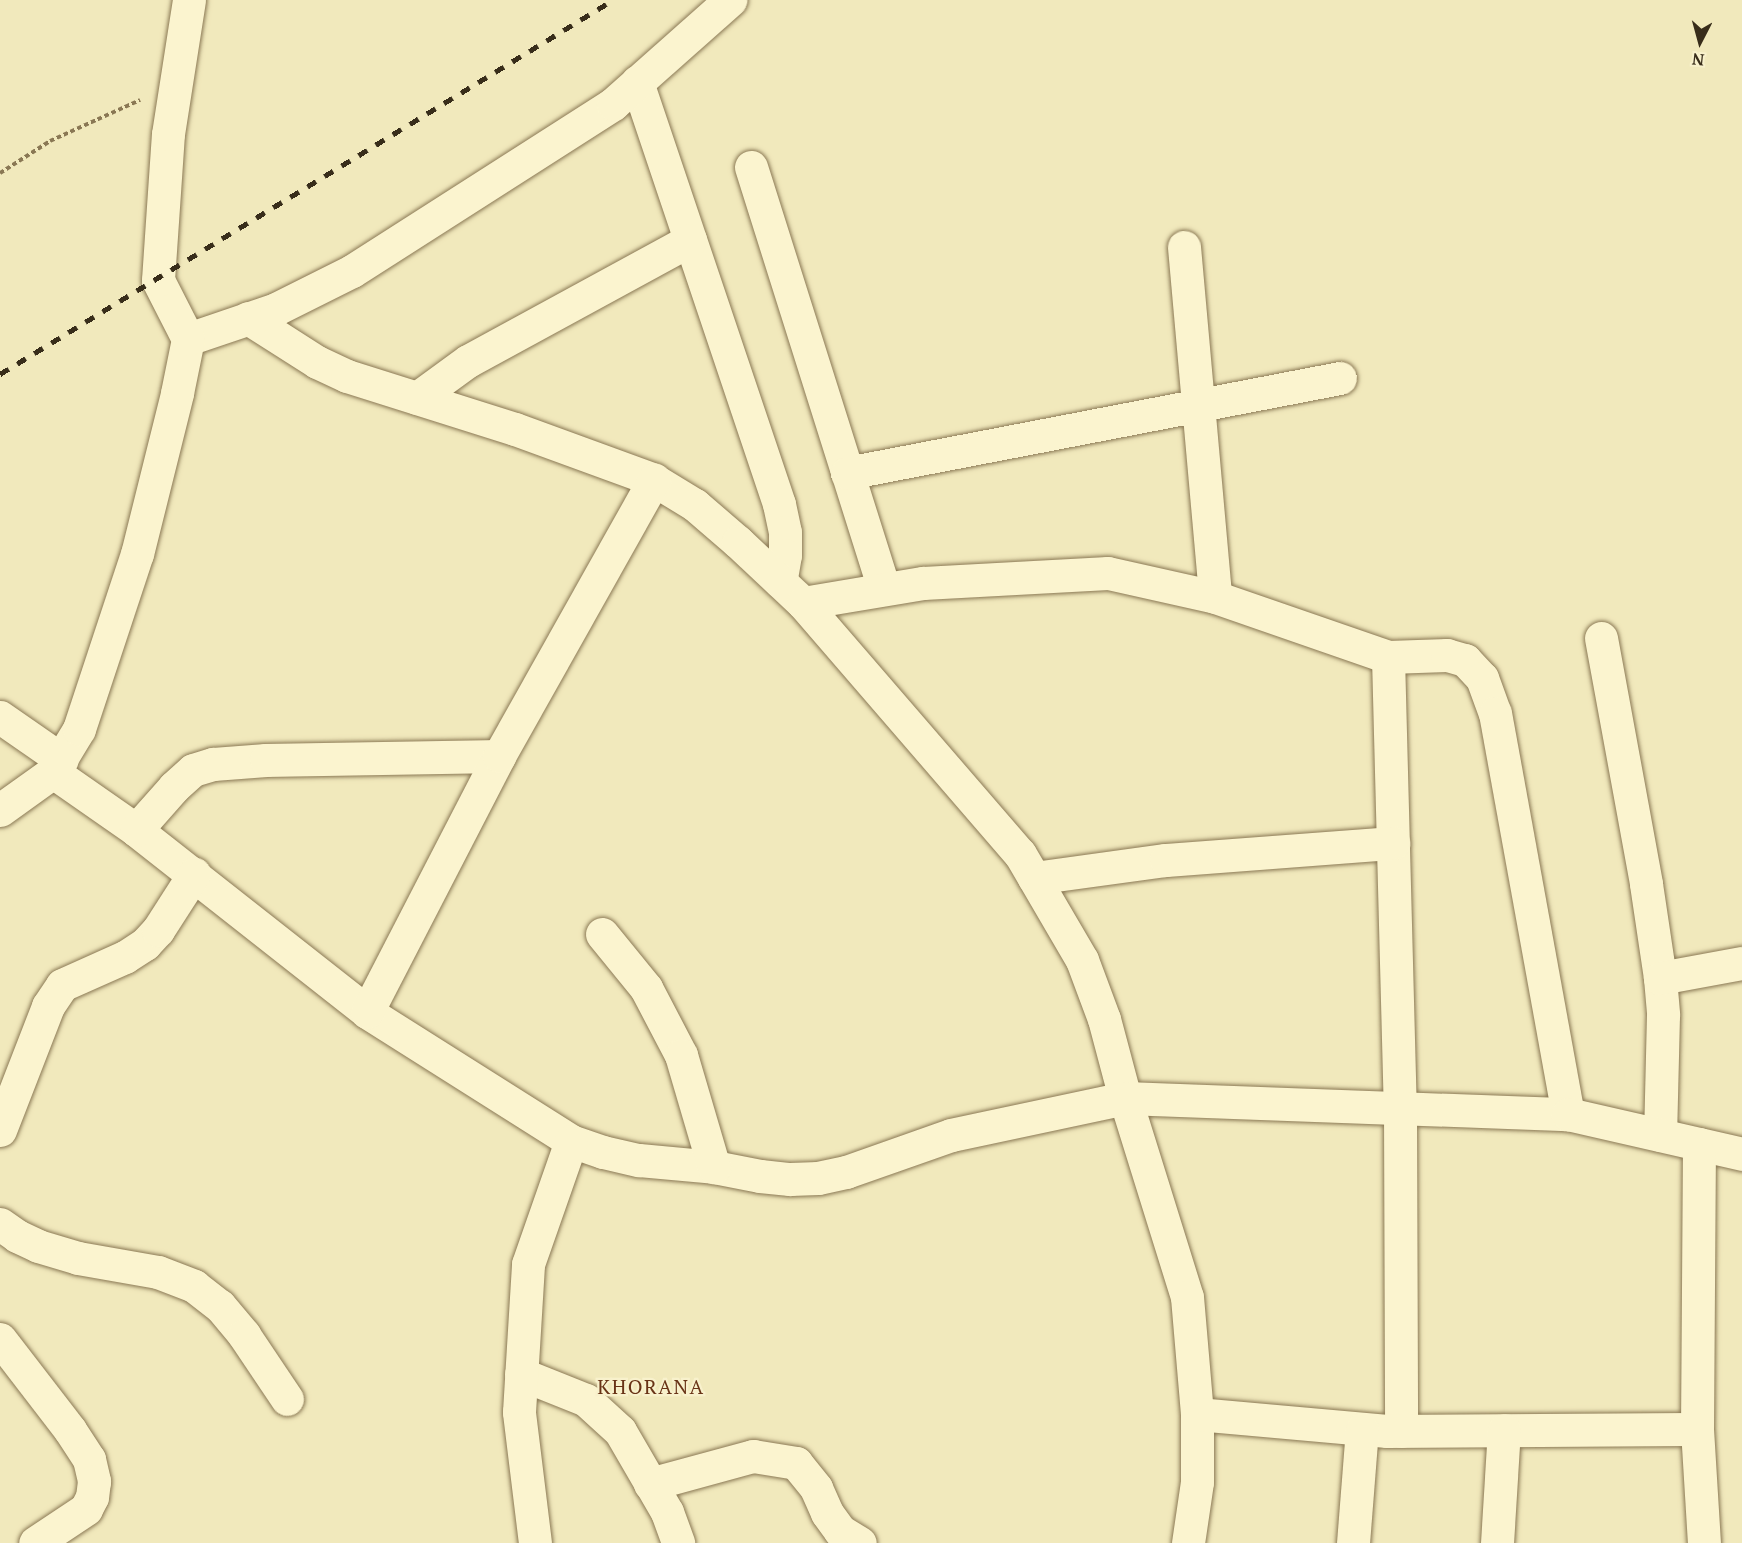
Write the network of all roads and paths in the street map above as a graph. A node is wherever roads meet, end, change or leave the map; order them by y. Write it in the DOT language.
graph roads {
  1 [pos="189,0"];
  2 [pos="730,0"];
  3 [pos="637,82"];
  4 [pos="176,84"];
  5 [pos="751,167"];
  6 [pos="0,173"];
  7 [pos="690,240"];
  8 [pos="1184,248"];
  9 [pos="248,318"];
  10 [pos="188,339"];
  11 [pos="1340,378"];
  12 [pos="417,398"];
  13 [pos="1198,407"];
  14 [pos="848,473"];
  15 [pos="654,480"];
  16 [pos="884,589"];
  17 [pos="791,592"];
  18 [pos="1215,597"];
  19 [pos="1601,638"];
  20 [pos="1388,657"];
  21 [pos="0,717"];
  22 [pos="499,756"];
  23 [pos="57,766"];
  24 [pos="0,810"];
  25 [pos="135,830"];
  26 [pos="1393,843"];
  27 [pos="194,874"];
  28 [pos="1034,878"];
  29 [pos="602,934"];
  30 [pos="1742,963"];
  31 [pos="1660,978"];
  32 [pos="367,1012"];
  33 [pos="1125,1098"];
  34 [pos="1400,1110"];
  35 [pos="1568,1114"];
  36 [pos="0,1130"];
  37 [pos="1660,1135"];
  38 [pos="572,1141"];
  39 [pos="1699,1144"];
  40 [pos="1742,1154"];
  41 [pos="714,1167"];
  42 [pos="0,1224"];
  43 [pos="0,1339"];
  44 [pos="520,1374"];
  45 [pos="287,1399"];
  46 [pos="1197,1414"];
  47 [pos="1362,1429"];
  48 [pos="1697,1429"];
  49 [pos="1504,1430"];
  50 [pos="1401,1431"];
  51 [pos="650,1484"];
  52 [pos="35,1543"];
  53 [pos="535,1543"];
  54 [pos="678,1543"];
  55 [pos="860,1543"];
  56 [pos="1188,1543"];
  57 [pos="1353,1543"];
  58 [pos="1497,1543"];
  59 [pos="1704,1543"];
  1 -- 4 [label="street"];
  2 -- 3 [label="street"];
  3 -- 7 [label="street"];
  3 -- 9 [label="street"];
  4 -- 6 [label="path"];
  4 -- 10 [label="street"];
  5 -- 14 [label="street"];
  7 -- 12 [label="street"];
  7 -- 17 [label="street"];
  8 -- 13 [label="street"];
  9 -- 10 [label="street"];
  9 -- 12 [label="street"];
  10 -- 23 [label="street"];
  11 -- 13 [label="street"];
  12 -- 15 [label="street"];
  13 -- 14 [label="street"];
  13 -- 18 [label="street"];
  14 -- 16 [label="street"];
  15 -- 17 [label="street"];
  15 -- 22 [label="street"];
  16 -- 17 [label="street"];
  16 -- 18 [label="street"];
  17 -- 28 [label="street"];
  18 -- 20 [label="street"];
  19 -- 31 [label="street"];
  20 -- 26 [label="street"];
  20 -- 35 [label="street"];
  21 -- 23 [label="street"];
  22 -- 25 [label="street"];
  22 -- 32 [label="street"];
  23 -- 24 [label="street"];
  23 -- 25 [label="street"];
  25 -- 27 [label="street"];
  26 -- 28 [label="street"];
  26 -- 34 [label="street"];
  27 -- 32 [label="street"];
  27 -- 36 [label="street"];
  28 -- 33 [label="street"];
  29 -- 41 [label="street"];
  30 -- 31 [label="street"];
  31 -- 37 [label="street"];
  32 -- 38 [label="street"];
  33 -- 34 [label="street"];
  33 -- 41 [label="street"];
  33 -- 46 [label="street"];
  34 -- 35 [label="street"];
  34 -- 50 [label="street"];
  35 -- 37 [label="street"];
  37 -- 39 [label="street"];
  38 -- 41 [label="street"];
  38 -- 44 [label="street"];
  39 -- 40 [label="street"];
  39 -- 48 [label="street"];
  42 -- 45 [label="street"];
  43 -- 52 [label="street"];
  44 -- 51 [label="street"];
  44 -- 53 [label="street"];
  46 -- 47 [label="street"];
  46 -- 56 [label="street"];
  47 -- 50 [label="street"];
  47 -- 57 [label="street"];
  48 -- 49 [label="street"];
  48 -- 59 [label="street"];
  49 -- 50 [label="street"];
  49 -- 58 [label="street"];
  51 -- 54 [label="street"];
  51 -- 55 [label="street"];
}
